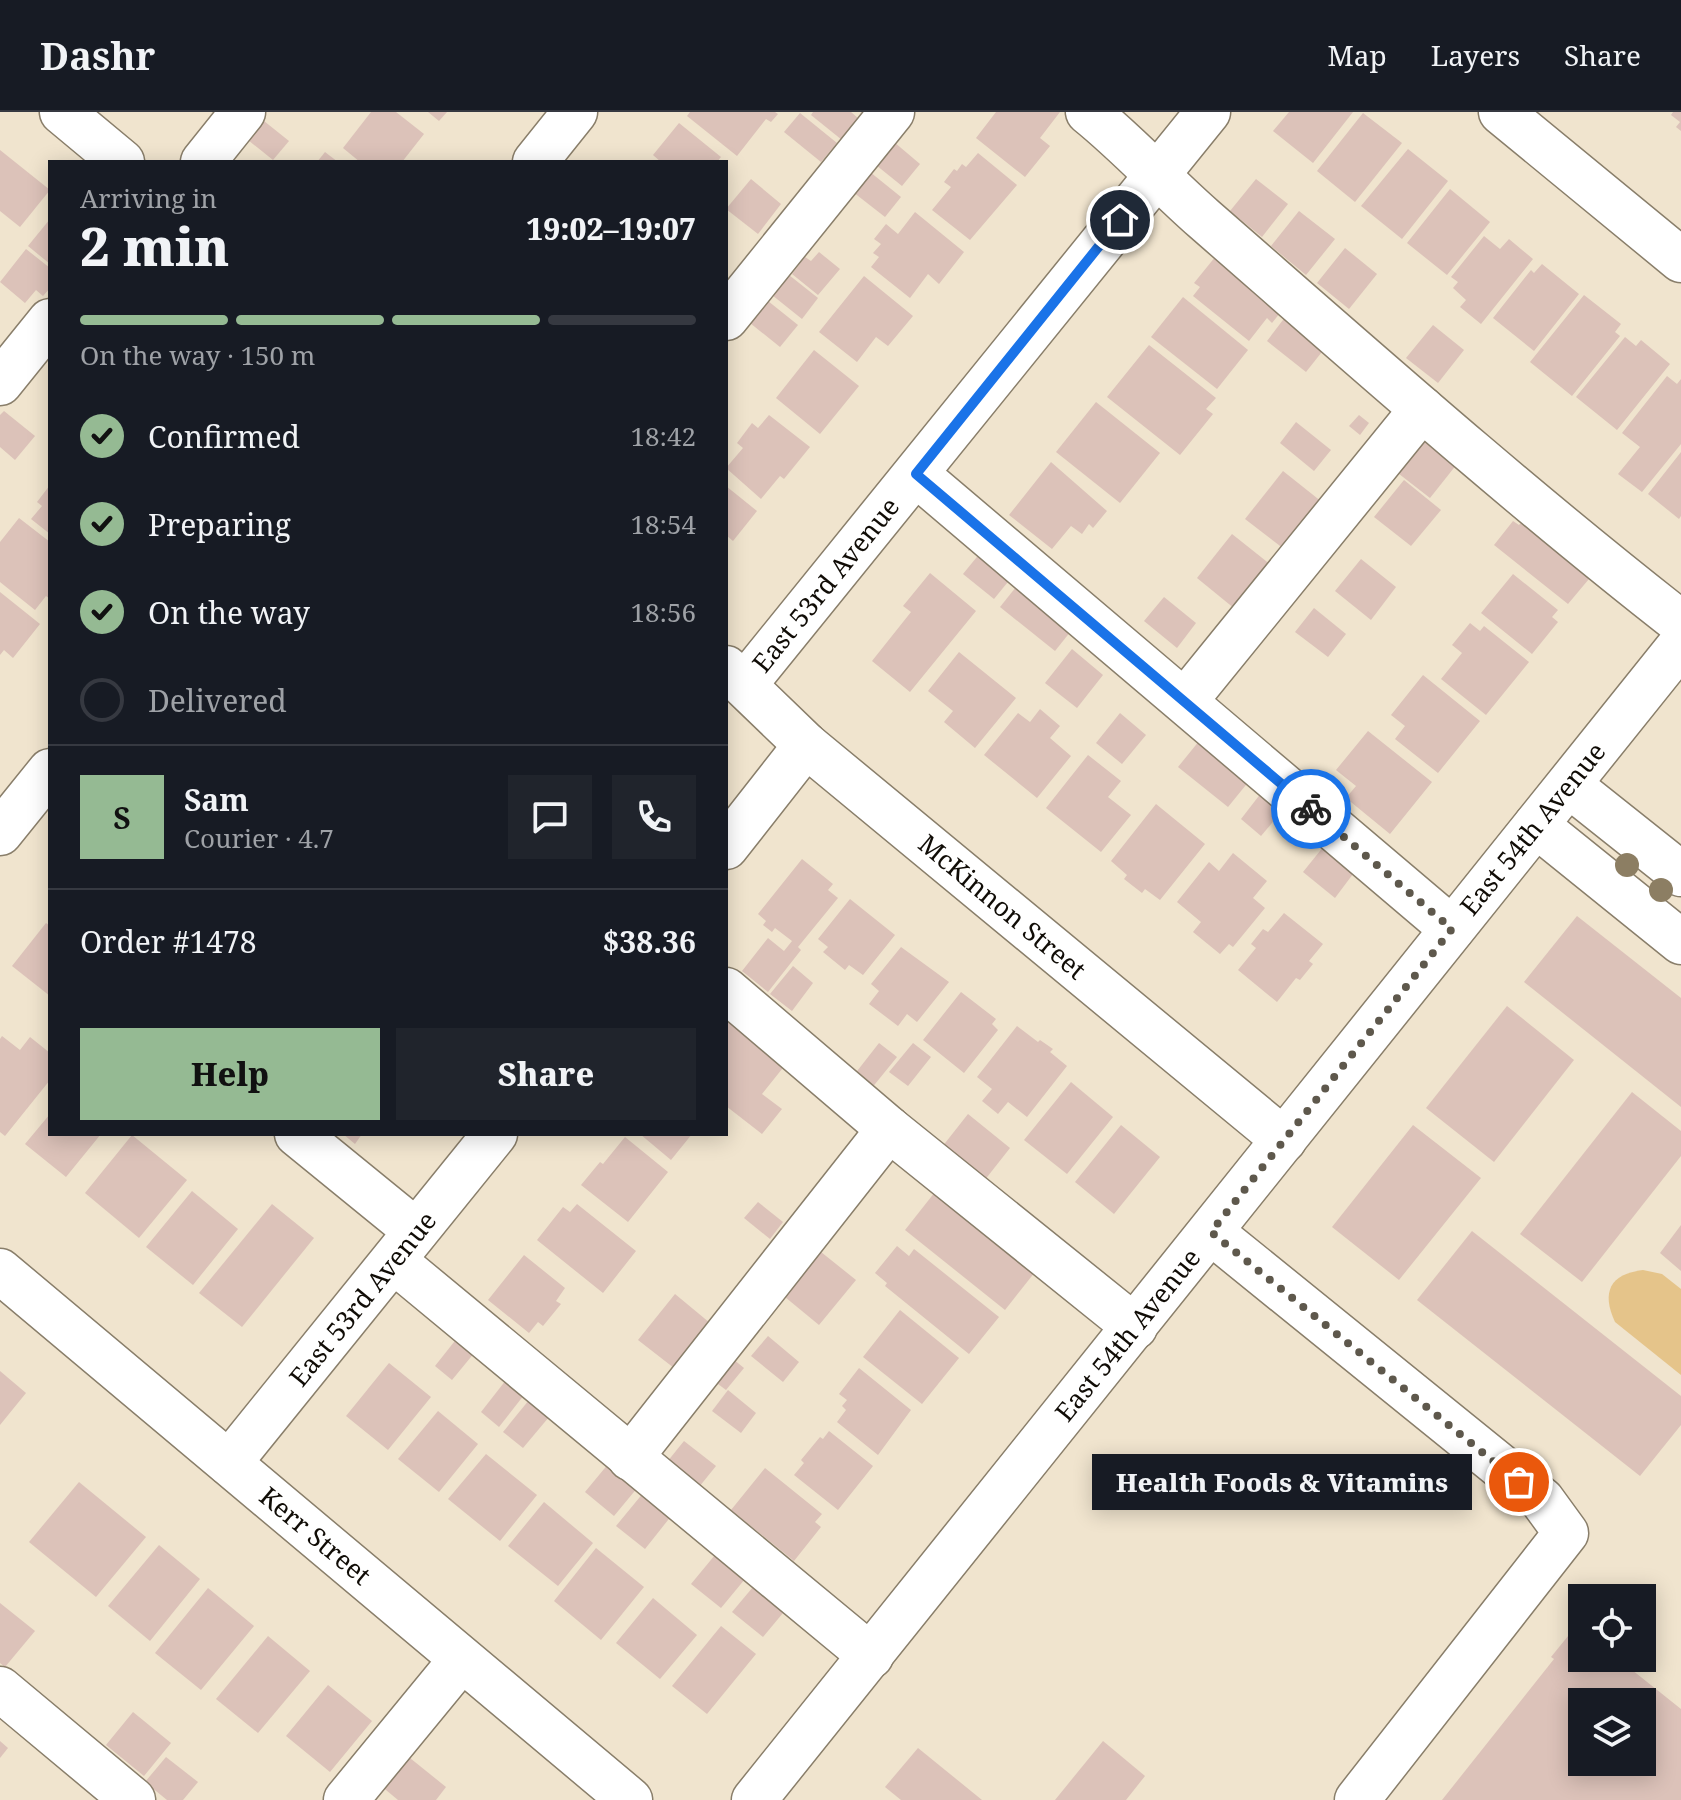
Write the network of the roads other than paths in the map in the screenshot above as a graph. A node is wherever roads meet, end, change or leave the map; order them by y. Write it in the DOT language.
graph roads {
  1 [pos="62,112"];
  2 [pos="243,112"];
  3 [pos="575,112"];
  4 [pos="892,112"];
  5 [pos="1088,112"];
  6 [pos="1208,112"];
  7 [pos="1501,112"];
  8 [pos="120,160"];
  9 [pos="205,160"];
  10 [pos="537,160"];
  11 [pos="1157,174"];
  12 [pos="1681,260"];
  13 [pos="728,316"];
  14 [pos="48,323"];
  15 [pos="0,383"];
  16 [pos="1422,409"];
  17 [pos="916,474"];
  18 [pos="1681,623"];
  19 [pos="1681,644"];
  20 [pos="736,676"];
  21 [pos="1185,701"];
  22 [pos="806,745"];
  23 [pos="48,773"];
  24 [pos="1569,785"];
  25 [pos="1536,825"];
  26 [pos="0,833"];
  27 [pos="728,844"];
  28 [pos="1681,874"];
  29 [pos="1452,929"];
  30 [pos="1681,942"];
  31 [pos="728,992"];
  32 [pos="889,1129"];
  33 [pos="299,1136"];
  34 [pos="493,1136"];
  35 [pos="1284,1140"];
  36 [pos="1211,1232"];
  37 [pos="405,1246"];
  38 [pos="0,1271"];
  39 [pos="1135,1327"];
  40 [pos="630,1458"];
  41 [pos="229,1463"];
  42 [pos="871,1656"];
  43 [pos="461,1660"];
  44 [pos="0,1689"];
  45 [pos="133,1800"];
  46 [pos="346,1800"];
  47 [pos="630,1800"];
  48 [pos="754,1800"];
  49 [pos="1357,1800"];
  1 -- 8 [label="street"];
  2 -- 9 [label="street"];
  3 -- 10 [label="street"];
  4 -- 13 [label="street"];
  5 -- 11 [label="street"];
  6 -- 11 [label="street, East 53rd Avenue"];
  7 -- 12 [label="street"];
  11 -- 16 [label="street"];
  11 -- 17 [label="street, East 53rd Avenue"];
  14 -- 15 [label="street"];
  16 -- 18 [label="street"];
  16 -- 21 [label="street"];
  17 -- 20 [label="street, East 53rd Avenue"];
  17 -- 21 [label="street"];
  19 -- 24 [label="street, East 54th Avenue"];
  20 -- 22 [label="street, McKinnon Street"];
  21 -- 29 [label="street"];
  22 -- 27 [label="street"];
  22 -- 35 [label="street, McKinnon Street"];
  23 -- 26 [label="street"];
  24 -- 25 [label="street, East 54th Avenue"];
  24 -- 28 [label="street"];
  25 -- 29 [label="street, East 54th Avenue"];
  25 -- 30 [label="street"];
  29 -- 35 [label="street, East 54th Avenue"];
  31 -- 32 [label="street"];
  32 -- 39 [label="street"];
  32 -- 40 [label="street"];
  33 -- 37 [label="street"];
  34 -- 37 [label="street, East 53rd Avenue"];
  35 -- 36 [label="street, East 54th Avenue"];
  36 -- 39 [label="street, East 54th Avenue"];
  36 -- 49 [label="street"];
  37 -- 40 [label="street"];
  37 -- 41 [label="street, East 53rd Avenue"];
  38 -- 41 [label="street, Kerr Street"];
  39 -- 42 [label="street, East 54th Avenue"];
  40 -- 42 [label="street"];
  41 -- 43 [label="street, Kerr Street"];
  42 -- 48 [label="street, East 54th Avenue"];
  43 -- 46 [label="street"];
  43 -- 47 [label="street, Kerr Street"];
  44 -- 45 [label="street"];
}
